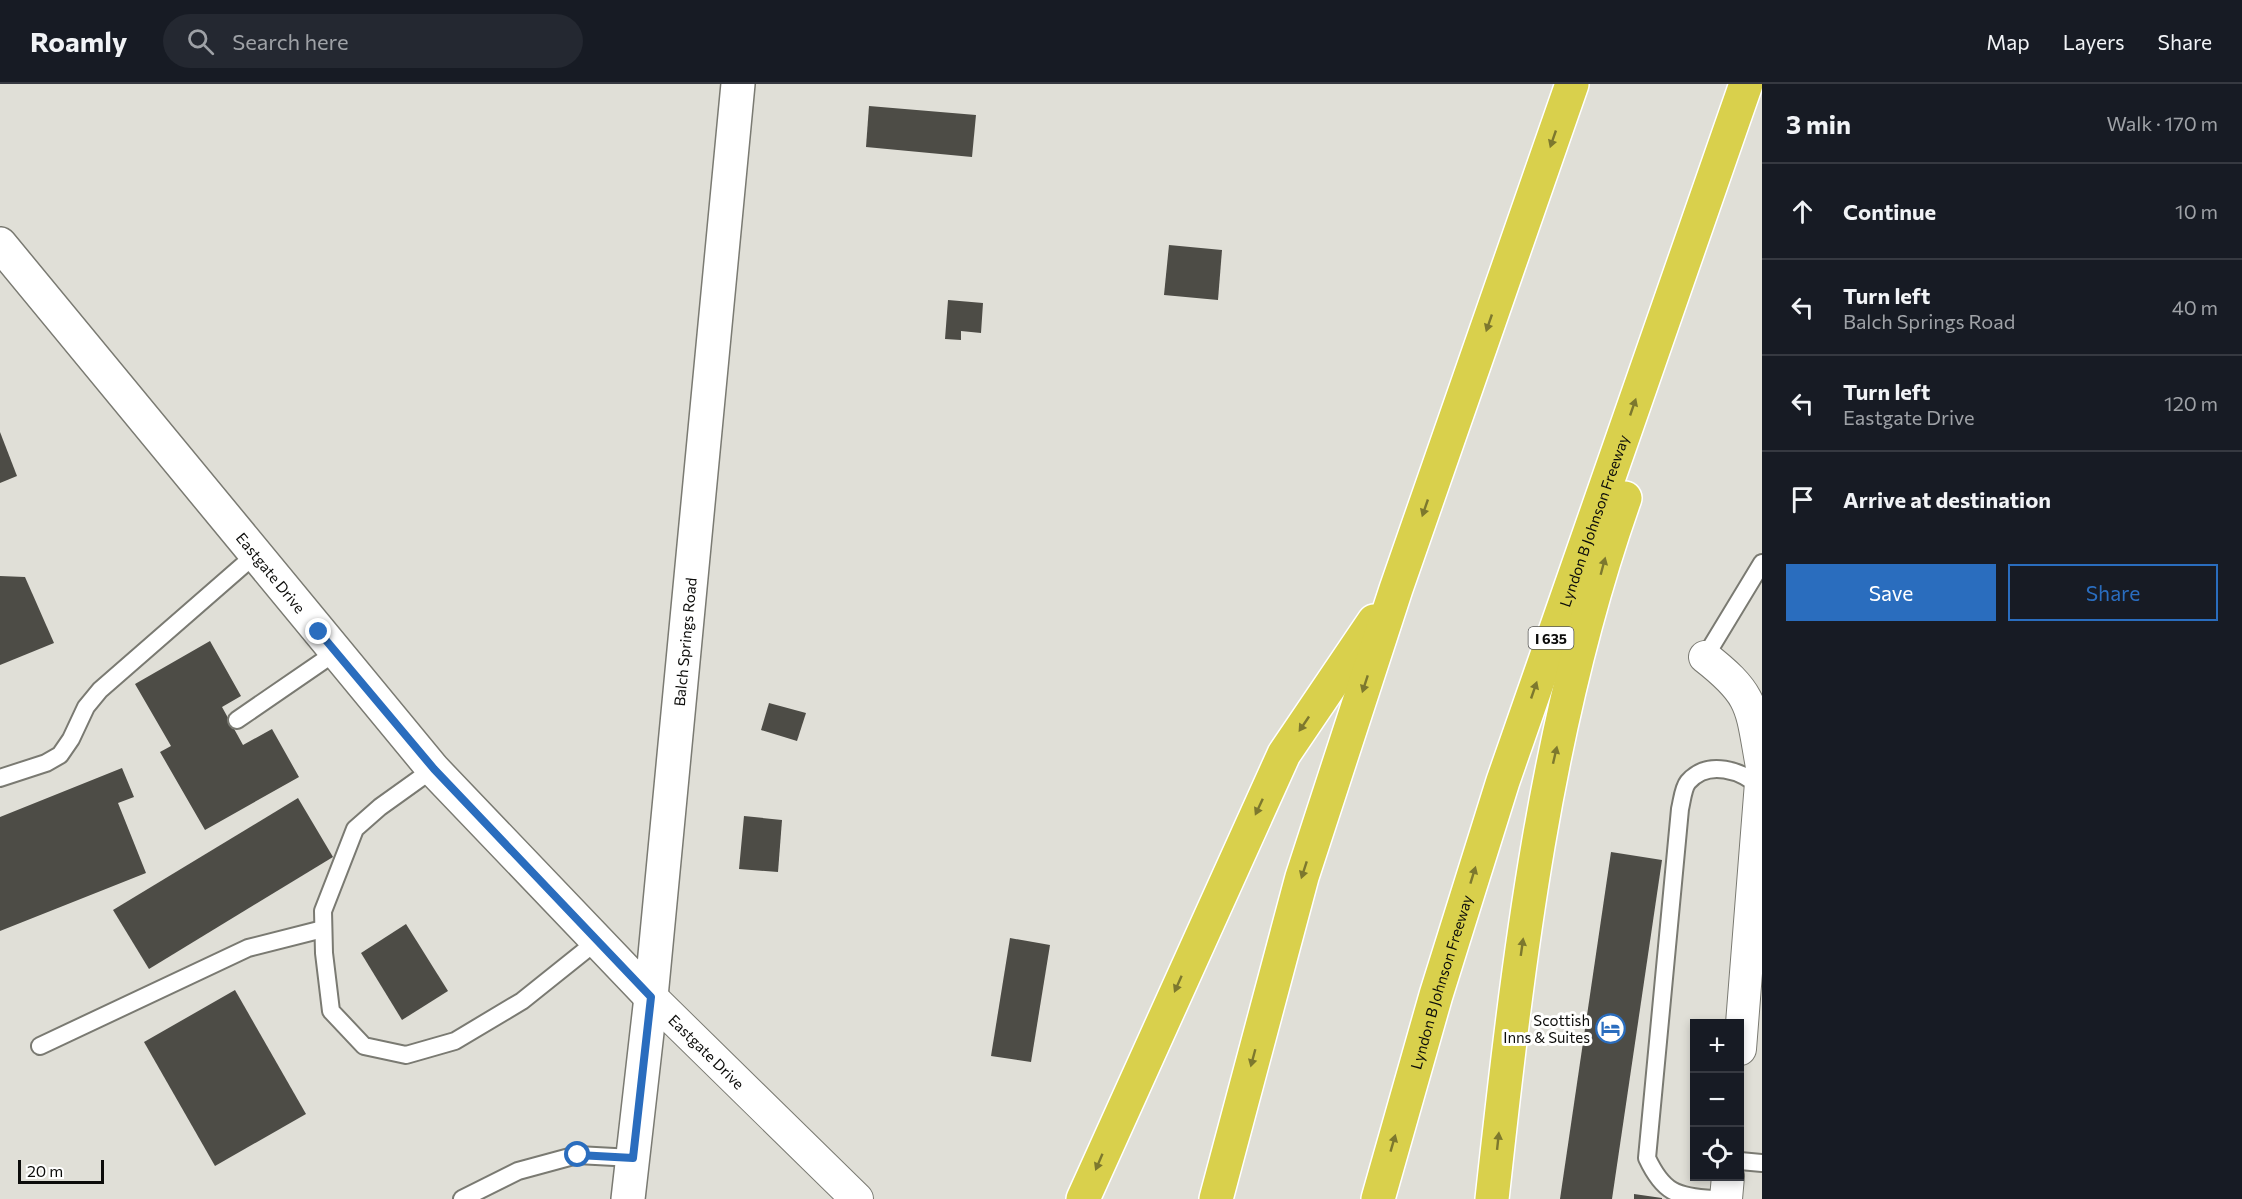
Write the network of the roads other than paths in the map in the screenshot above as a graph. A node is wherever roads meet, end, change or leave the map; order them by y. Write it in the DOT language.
graph roads {
  1 [pos="738,84"];
  2 [pos="1572,84"];
  3 [pos="1746,84"];
  4 [pos="0,244"];
  5 [pos="256,554"];
  6 [pos="1762,563"];
  7 [pos="1396,589"];
  8 [pos="336,652"];
  9 [pos="1705,657"];
  10 [pos="237,720"];
  11 [pos="434,769"];
  12 [pos="1762,775"];
  13 [pos="0,778"];
  14 [pos="323,929"];
  15 [pos="597,941"];
  16 [pos="651,997"];
  17 [pos="1742,1019"];
  18 [pos="40,1046"];
  19 [pos="633,1158"];
  20 [pos="1744,1161"];
  21 [pos="1762,1163"];
  22 [pos="1728,1181"];
  23 [pos="462,1199"];
  24 [pos="628,1199"];
  25 [pos="858,1199"];
  26 [pos="1083,1199"];
  27 [pos="1216,1199"];
  28 [pos="1378,1199"];
  29 [pos="1492,1199"];
  30 [pos="1713,1199"];
  31 [pos="1726,1199"];
  1 -- 16 [label="street, Balch Springs Road"];
  2 -- 7 [label="highway, one-way"];
  28 -- 3 [label="highway, Lyndon B Johnson Freeway / I 635, one-way"];
  29 -- 3 [label="highway, one-way"];
  4 -- 5 [label="street, Eastgate Drive"];
  5 -- 8 [label="street, Eastgate Drive"];
  5 -- 13 [label="lane"];
  6 -- 9 [label="lane"];
  7 -- 26 [label="highway, one-way"];
  7 -- 27 [label="highway, one-way"];
  8 -- 10 [label="lane"];
  8 -- 11 [label="street, Eastgate Drive"];
  9 -- 12 [label="street"];
  11 -- 14 [label="lane"];
  11 -- 15 [label="street, Eastgate Drive"];
  12 -- 17 [label="street"];
  12 -- 30 [label="lane"];
  14 -- 15 [label="lane"];
  14 -- 18 [label="lane"];
  15 -- 16 [label="street, Eastgate Drive"];
  16 -- 19 [label="street, Balch Springs Road"];
  16 -- 25 [label="street, Eastgate Drive"];
  19 -- 23 [label="lane"];
  19 -- 24 [label="street, Balch Springs Road"];
  20 -- 21 [label="lane"];
  22 -- 31 [label="street"];
}
